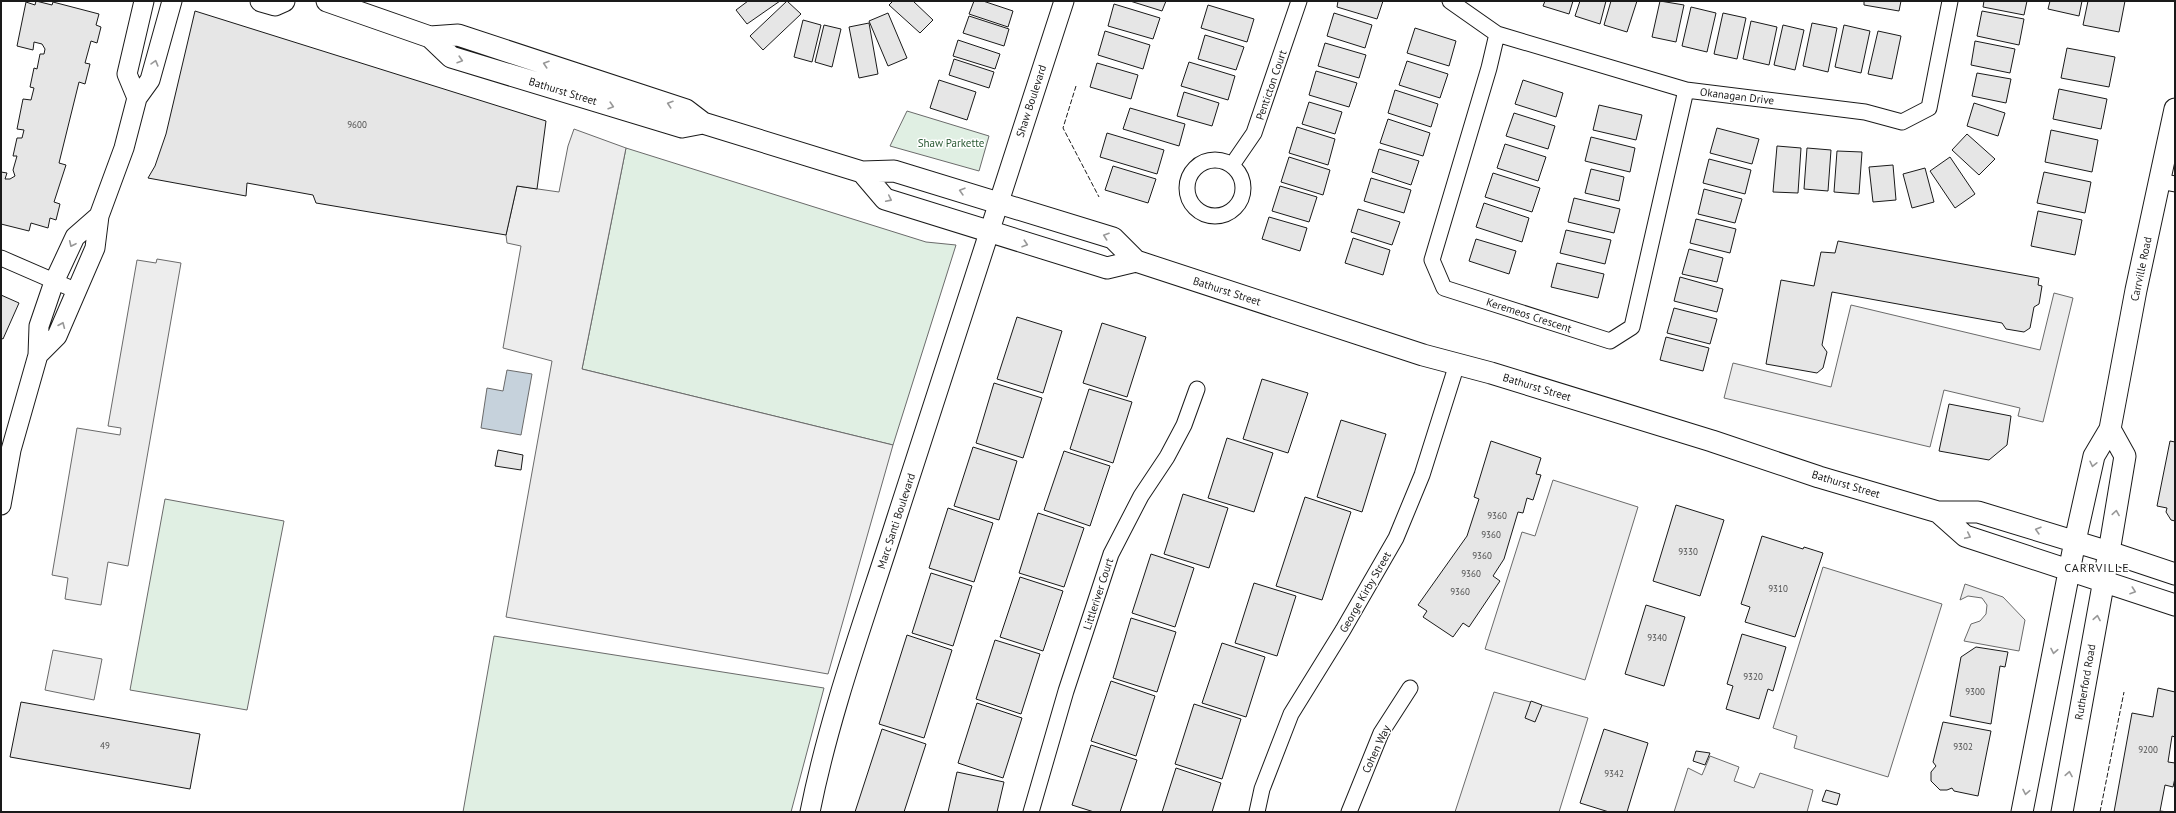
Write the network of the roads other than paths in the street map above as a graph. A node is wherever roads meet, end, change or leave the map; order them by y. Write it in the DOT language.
graph roads {
  1 [pos="144,1"];
  2 [pos="172,1"];
  3 [pos="261,1"];
  4 [pos="284,1"];
  5 [pos="327,1"];
  6 [pos="1064,1"];
  7 [pos="1299,1"];
  8 [pos="1450,1"];
  9 [pos="1950,1"];
  10 [pos="1497,34"];
  11 [pos="1686,90"];
  12 [pos="137,98"];
  13 [pos="2175,109"];
  14 [pos="1232,165"];
  15 [pos="862,172"];
  16 [pos="2167,183"];
  17 [pos="999,202"];
  18 [pos="98,216"];
  19 [pos="988,232"];
  20 [pos="1,258"];
  21 [pos="1136,261"];
  22 [pos="54,282"];
  23 [pos="76,291"];
  24 [pos="38,355"];
  25 [pos="1457,364"];
  26 [pos="1197,389"];
  27 [pos="2110,429"];
  28 [pos="6,449"];
  29 [pos="1,505"];
  30 [pos="1938,512"];
  31 [pos="2075,542"];
  32 [pos="2110,552"];
  33 [pos="2069,571"];
  34 [pos="2175,574"];
  35 [pos="2103,581"];
  36 [pos="2175,605"];
  37 [pos="1410,688"];
  38 [pos="810,812"];
  39 [pos="1031,812"];
  40 [pos="1257,812"];
  41 [pos="1349,812"];
  42 [pos="2022,812"];
  43 [pos="2062,812"];
  1 -- 12 [label="street"];
  12 -- 2 [label="street, one-way"];
  3 -- 4 [label="main road"];
  5 -- 15 [label="main road, Bathurst Street"];
  6 -- 17 [label="street, Shaw Boulevard"];
  7 -- 14 [label="street, Penticton Court"];
  8 -- 10 [label="street, Okanagan Drive"];
  9 -- 11 [label="street, Okanagan Drive"];
  10 -- 11 [label="street, Okanagan Drive"];
  10 -- 11 [label="street, Keremeos Crescent"];
  12 -- 18 [label="street"];
  13 -- 16 [label="main road, Carrville Road"];
  17 -- 15 [label="main road, Bathurst Street, one-way"];
  15 -- 19 [label="main road, one-way"];
  16 -- 27 [label="main road, Carrville Road"];
  17 -- 19 [label="street, Shaw Boulevard"];
  21 -- 17 [label="main road, Bathurst Street, one-way"];
  18 -- 22 [label="street, one-way"];
  18 -- 23 [label="street"];
  19 -- 21 [label="main road, one-way"];
  19 -- 38 [label="street, Marc Santi Boulevard"];
  20 -- 22 [label="street"];
  21 -- 25 [label="main road, Bathurst Street"];
  22 -- 23 [label="street"];
  22 -- 24 [label="street"];
  24 -- 23 [label="street, one-way"];
  24 -- 28 [label="street"];
  25 -- 30 [label="main road, Bathurst Street"];
  25 -- 40 [label="street, George Kirby Street"];
  26 -- 39 [label="street, Littleriver Court"];
  27 -- 31 [label="main road, Carrville Road, one-way"];
  32 -- 27 [label="main road, one-way"];
  28 -- 29 [label="street"];
  31 -- 30 [label="main road, Bathurst Street, one-way"];
  30 -- 33 [label="main road, Bathurst Street, one-way"];
  31 -- 32 [label="main road, Bathurst Street"];
  31 -- 33 [label="main road, Carrville Road"];
  32 -- 34 [label="main road, Bathurst Street"];
  32 -- 35 [label="main road, Rutherford Road"];
  33 -- 35 [label="main road, Bathurst Street"];
  33 -- 42 [label="main road, one-way"];
  35 -- 36 [label="main road, Bathurst Street, one-way"];
  43 -- 35 [label="main road, Rutherford Road, one-way"];
  37 -- 41 [label="street, Cohen Way"];
}
